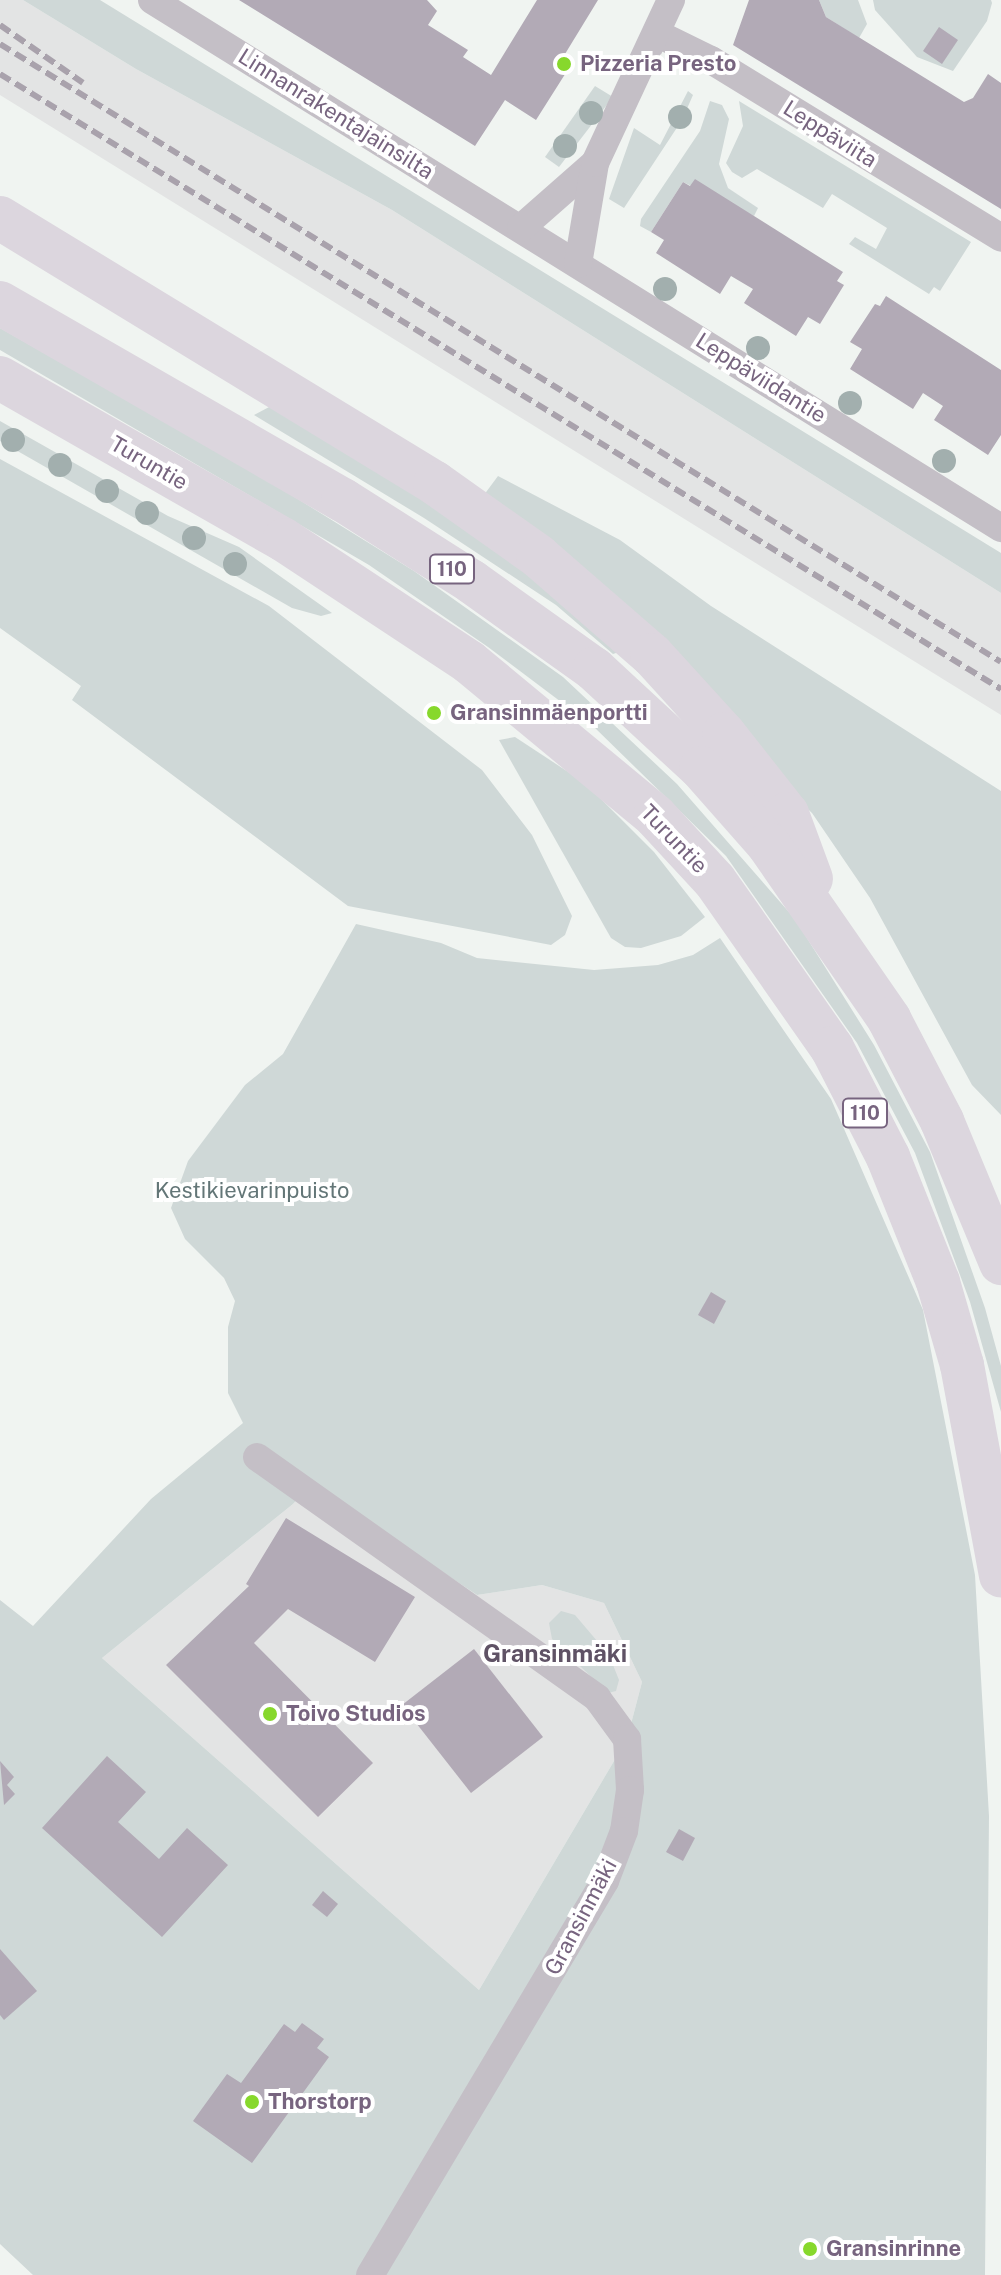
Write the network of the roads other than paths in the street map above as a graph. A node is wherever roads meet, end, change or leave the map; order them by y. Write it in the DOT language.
graph roads {
  1 [pos="152,0"];
  2 [pos="671,0"];
  3 [pos="658,34"];
  4 [pos="595,163"];
  5 [pos="0,218"];
  6 [pos="521,228"];
  7 [pos="1001,238"];
  8 [pos="578,264"];
  9 [pos="0,303"];
  10 [pos="0,378"];
  11 [pos="1001,528"];
  12 [pos="829,926"];
  13 [pos="1001,1263"];
  14 [pos="257,1457"];
  15 [pos="1001,1575"];
  16 [pos="370,2275"];
  1 -- 6 [label="street, Linnanrakentajainsilta"];
  2 -- 3 [label="street"];
  3 -- 4 [label="street"];
  3 -- 7 [label="street, Leppäviita"];
  4 -- 6 [label="street"];
  4 -- 8 [label="street"];
  5 -- 12 [label="main road"];
  6 -- 8 [label="street, Leppäviidantie"];
  8 -- 11 [label="street, Leppäviidantie"];
  9 -- 12 [label="main road, 110"];
  10 -- 15 [label="main road, Turuntie / 110"];
  12 -- 13 [label="main road, 110"];
  14 -- 16 [label="street, Gransinmäki"];
}
